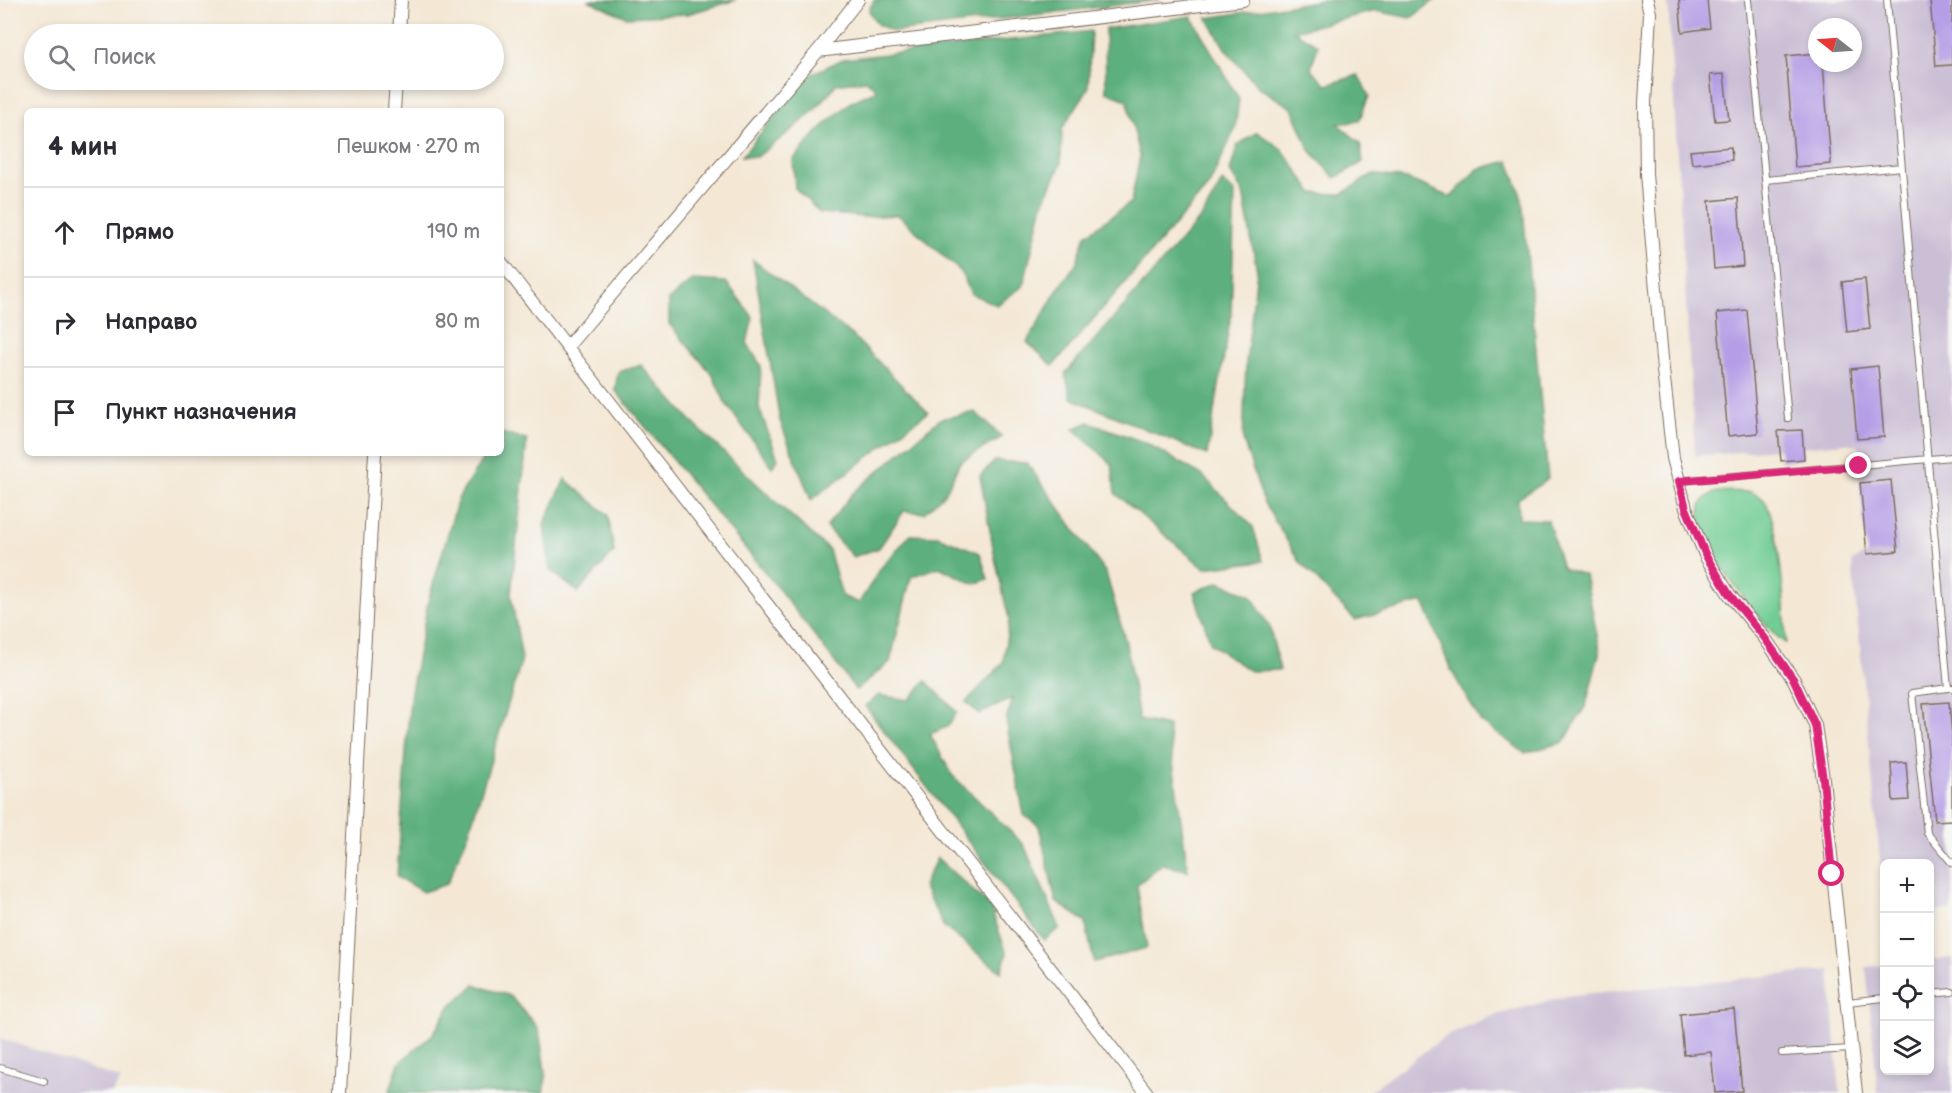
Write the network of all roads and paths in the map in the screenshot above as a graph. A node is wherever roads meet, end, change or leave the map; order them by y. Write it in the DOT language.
graph roads {
  1 [pos="400,0"];
  2 [pos="858,0"];
  3 [pos="1243,0"];
  4 [pos="1647,0"];
  5 [pos="1748,0"];
  6 [pos="1887,0"];
  7 [pos="399,24"];
  8 [pos="818,51"];
  9 [pos="395,90"];
  10 [pos="394,108"];
  11 [pos="1902,167"];
  12 [pos="1765,180"];
  13 [pos="504,266"];
  14 [pos="567,347"];
  15 [pos="1788,418"];
  16 [pos="375,456"];
  17 [pos="1952,458"];
  18 [pos="1929,460"];
  19 [pos="1679,481"];
  20 [pos="1950,688"];
  21 [pos="1952,863"];
  22 [pos="1952,992"];
  23 [pos="1934,994"];
  24 [pos="1880,998"];
  25 [pos="1846,1002"];
  26 [pos="1851,1049"];
  27 [pos="1782,1053"];
  28 [pos="0,1068"];
  29 [pos="44,1081"];
  30 [pos="340,1093"];
  31 [pos="1147,1093"];
  32 [pos="1856,1093"];
  1 -- 7 [label="street"];
  2 -- 8 [label="street"];
  3 -- 8 [label="street"];
  4 -- 19 [label="street"];
  5 -- 12 [label="lane"];
  6 -- 11 [label="lane"];
  8 -- 14 [label="street"];
  9 -- 10 [label="street"];
  11 -- 12 [label="lane"];
  11 -- 18 [label="lane"];
  12 -- 15 [label="lane"];
  13 -- 14 [label="street"];
  14 -- 31 [label="street"];
  16 -- 30 [label="street"];
  17 -- 18 [label="lane"];
  18 -- 19 [label="lane"];
  18 -- 20 [label="lane"];
  19 -- 25 [label="street"];
  20 -- 21 [label="lane"];
  22 -- 23 [label="lane"];
  24 -- 25 [label="lane"];
  25 -- 26 [label="street"];
  26 -- 27 [label="lane"];
  26 -- 32 [label="street"];
  28 -- 29 [label="lane"];
}
